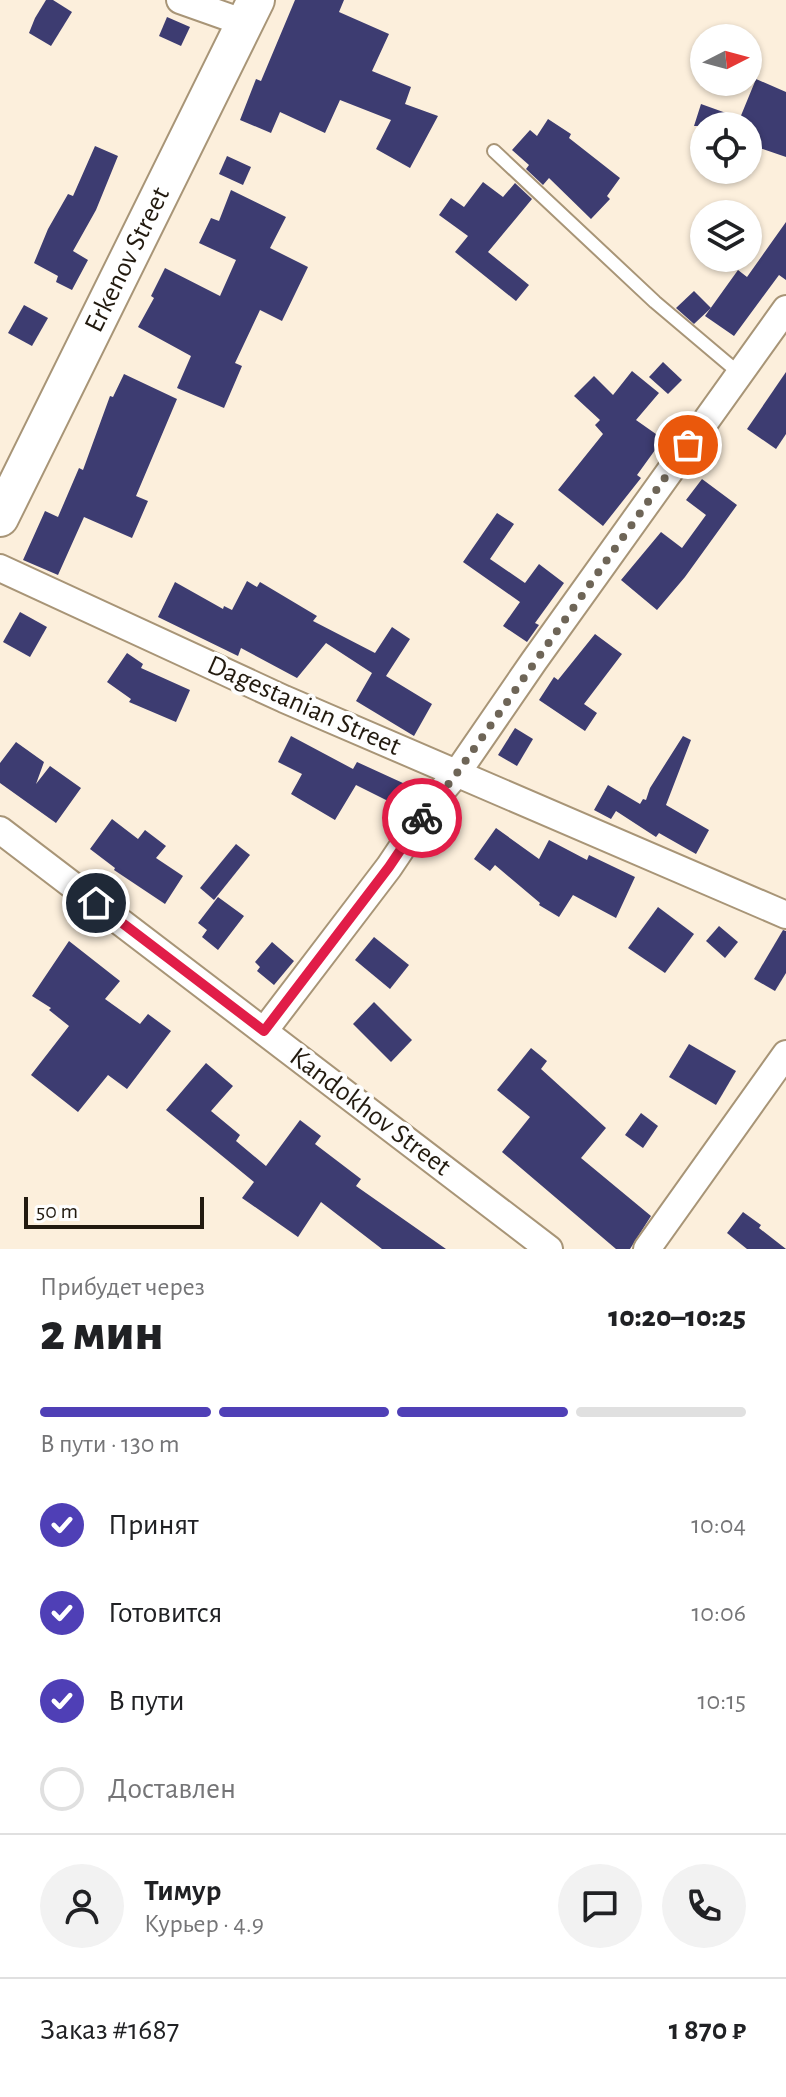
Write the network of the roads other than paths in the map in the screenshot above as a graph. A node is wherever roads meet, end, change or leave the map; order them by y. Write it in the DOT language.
graph roads {
  1 [pos="180,0"];
  2 [pos="250,11"];
  3 [pos="494,151"];
  4 [pos="786,309"];
  5 [pos="739,373"];
  6 [pos="0,518"];
  7 [pos="0,568"];
  8 [pos="457,773"];
  9 [pos="0,830"];
  10 [pos="786,915"];
  11 [pos="264,1031"];
  12 [pos="786,1054"];
  13 [pos="549,1249"];
  14 [pos="647,1249"];
  1 -- 2 [label="street"];
  2 -- 6 [label="street, Erkenov Street"];
  3 -- 5 [label="lane"];
  4 -- 5 [label="street"];
  5 -- 8 [label="street"];
  7 -- 8 [label="street, Dagestanian Street"];
  8 -- 10 [label="street, Dagestanian Street"];
  8 -- 11 [label="street"];
  9 -- 11 [label="street, Kandokhov Street"];
  11 -- 13 [label="street, Kandokhov Street"];
  12 -- 14 [label="street"];
}
